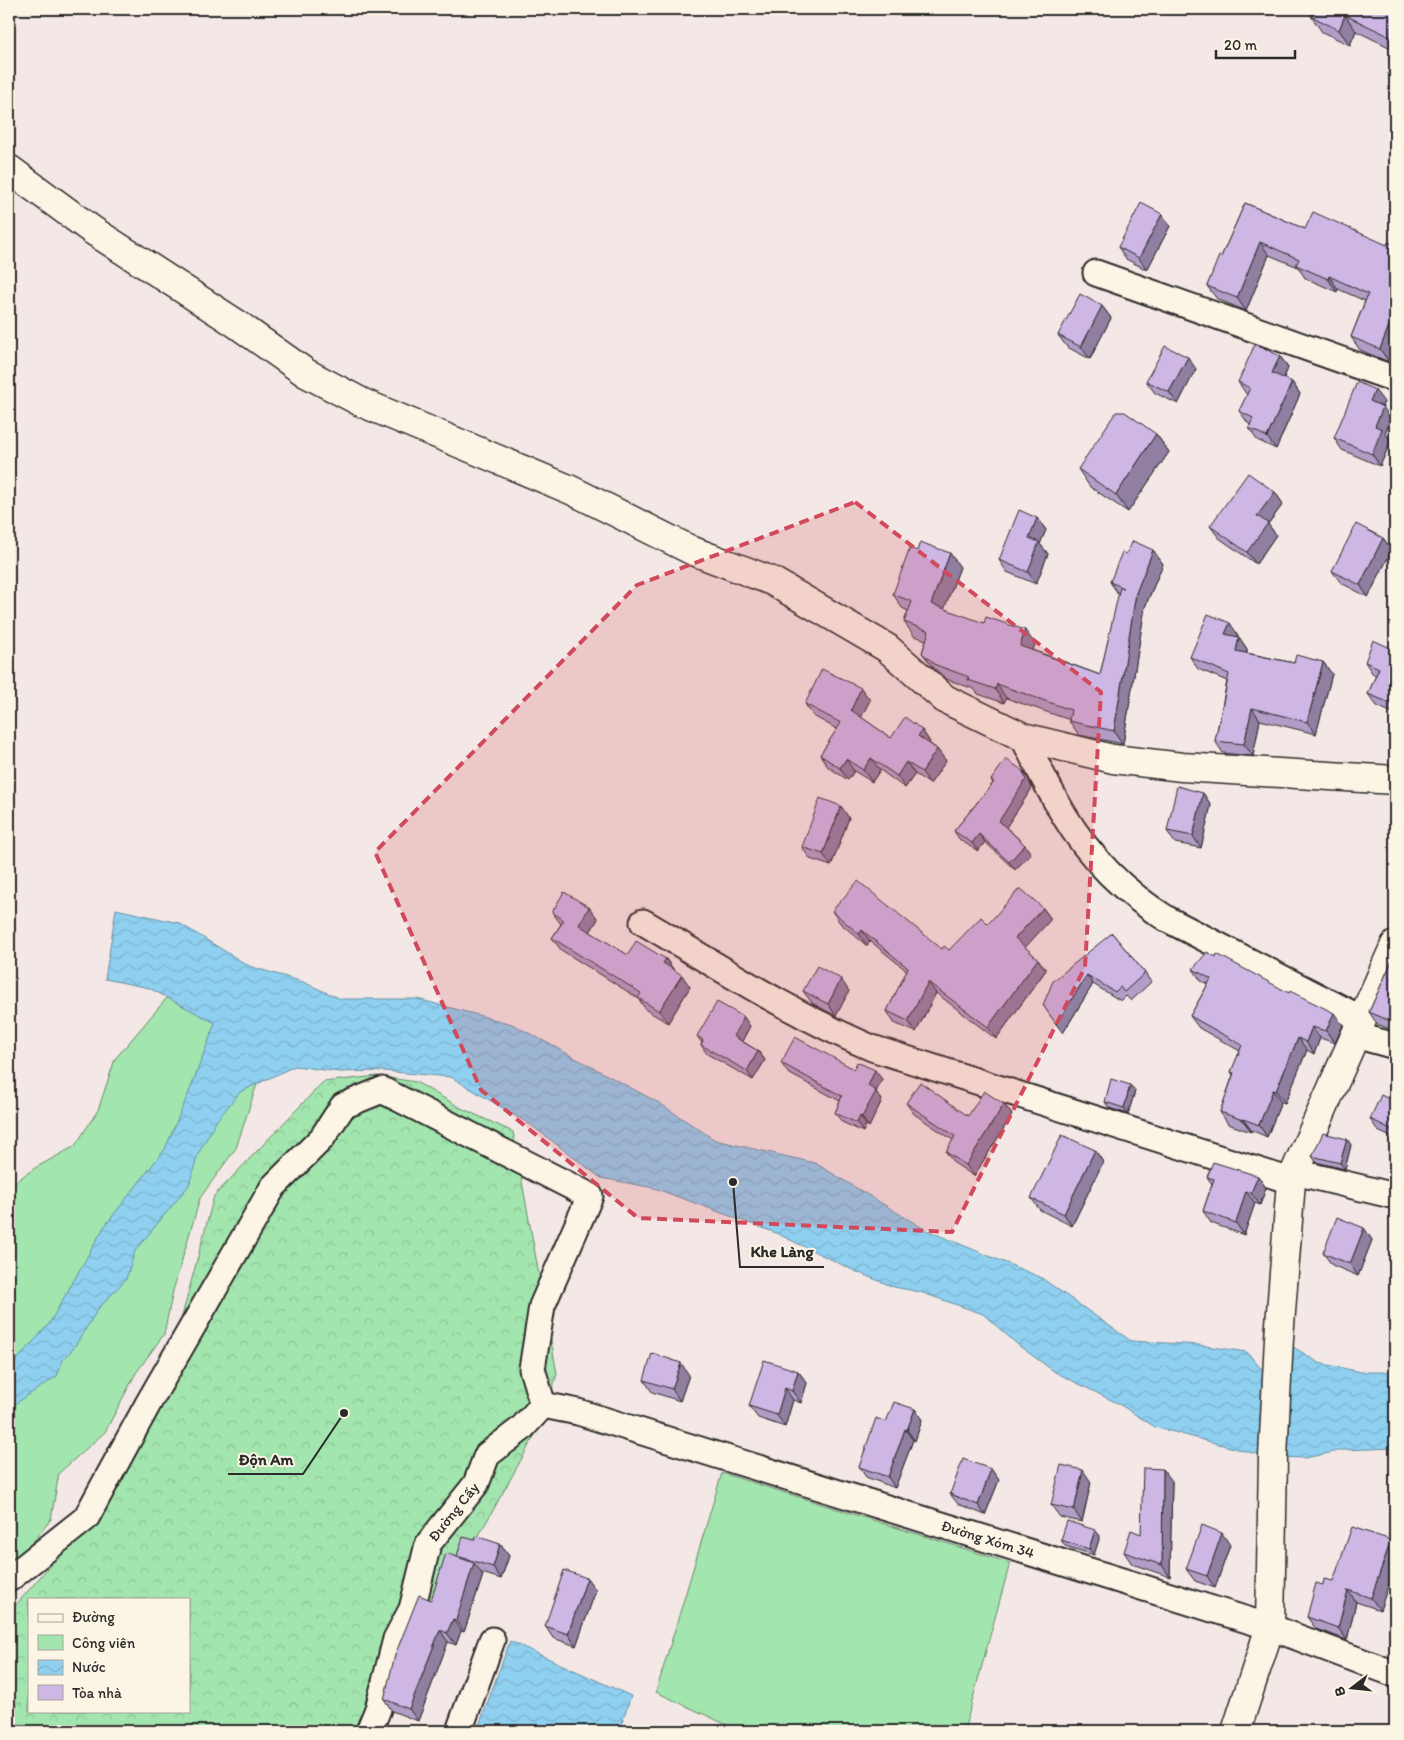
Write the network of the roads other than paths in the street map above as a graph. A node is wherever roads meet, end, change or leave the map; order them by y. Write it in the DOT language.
graph roads {
  1 [pos="9,169"];
  2 [pos="1096,272"];
  3 [pos="1395,378"];
  4 [pos="1023,737"];
  5 [pos="1395,780"];
  6 [pos="643,922"];
  7 [pos="1395,945"];
  8 [pos="1359,1027"];
  9 [pos="1395,1046"];
  10 [pos="1293,1177"];
  11 [pos="1395,1196"];
  12 [pos="544,1405"];
  13 [pos="9,1579"];
  14 [pos="1270,1627"];
  15 [pos="492,1640"];
  16 [pos="1395,1674"];
  17 [pos="369,1731"];
  18 [pos="459,1731"];
  19 [pos="1236,1731"];
  1 -- 4 [label="street"];
  2 -- 3 [label="street"];
  4 -- 5 [label="street"];
  4 -- 8 [label="street"];
  6 -- 10 [label="street"];
  7 -- 8 [label="street"];
  8 -- 9 [label="street"];
  8 -- 10 [label="street"];
  10 -- 11 [label="street"];
  10 -- 14 [label="street"];
  12 -- 13 [label="street"];
  12 -- 14 [label="street, Đường Xóm 34"];
  12 -- 17 [label="street, Đường Cấy"];
  14 -- 16 [label="street, Đường Xóm 34"];
  14 -- 19 [label="street"];
  15 -- 18 [label="street"];
}
